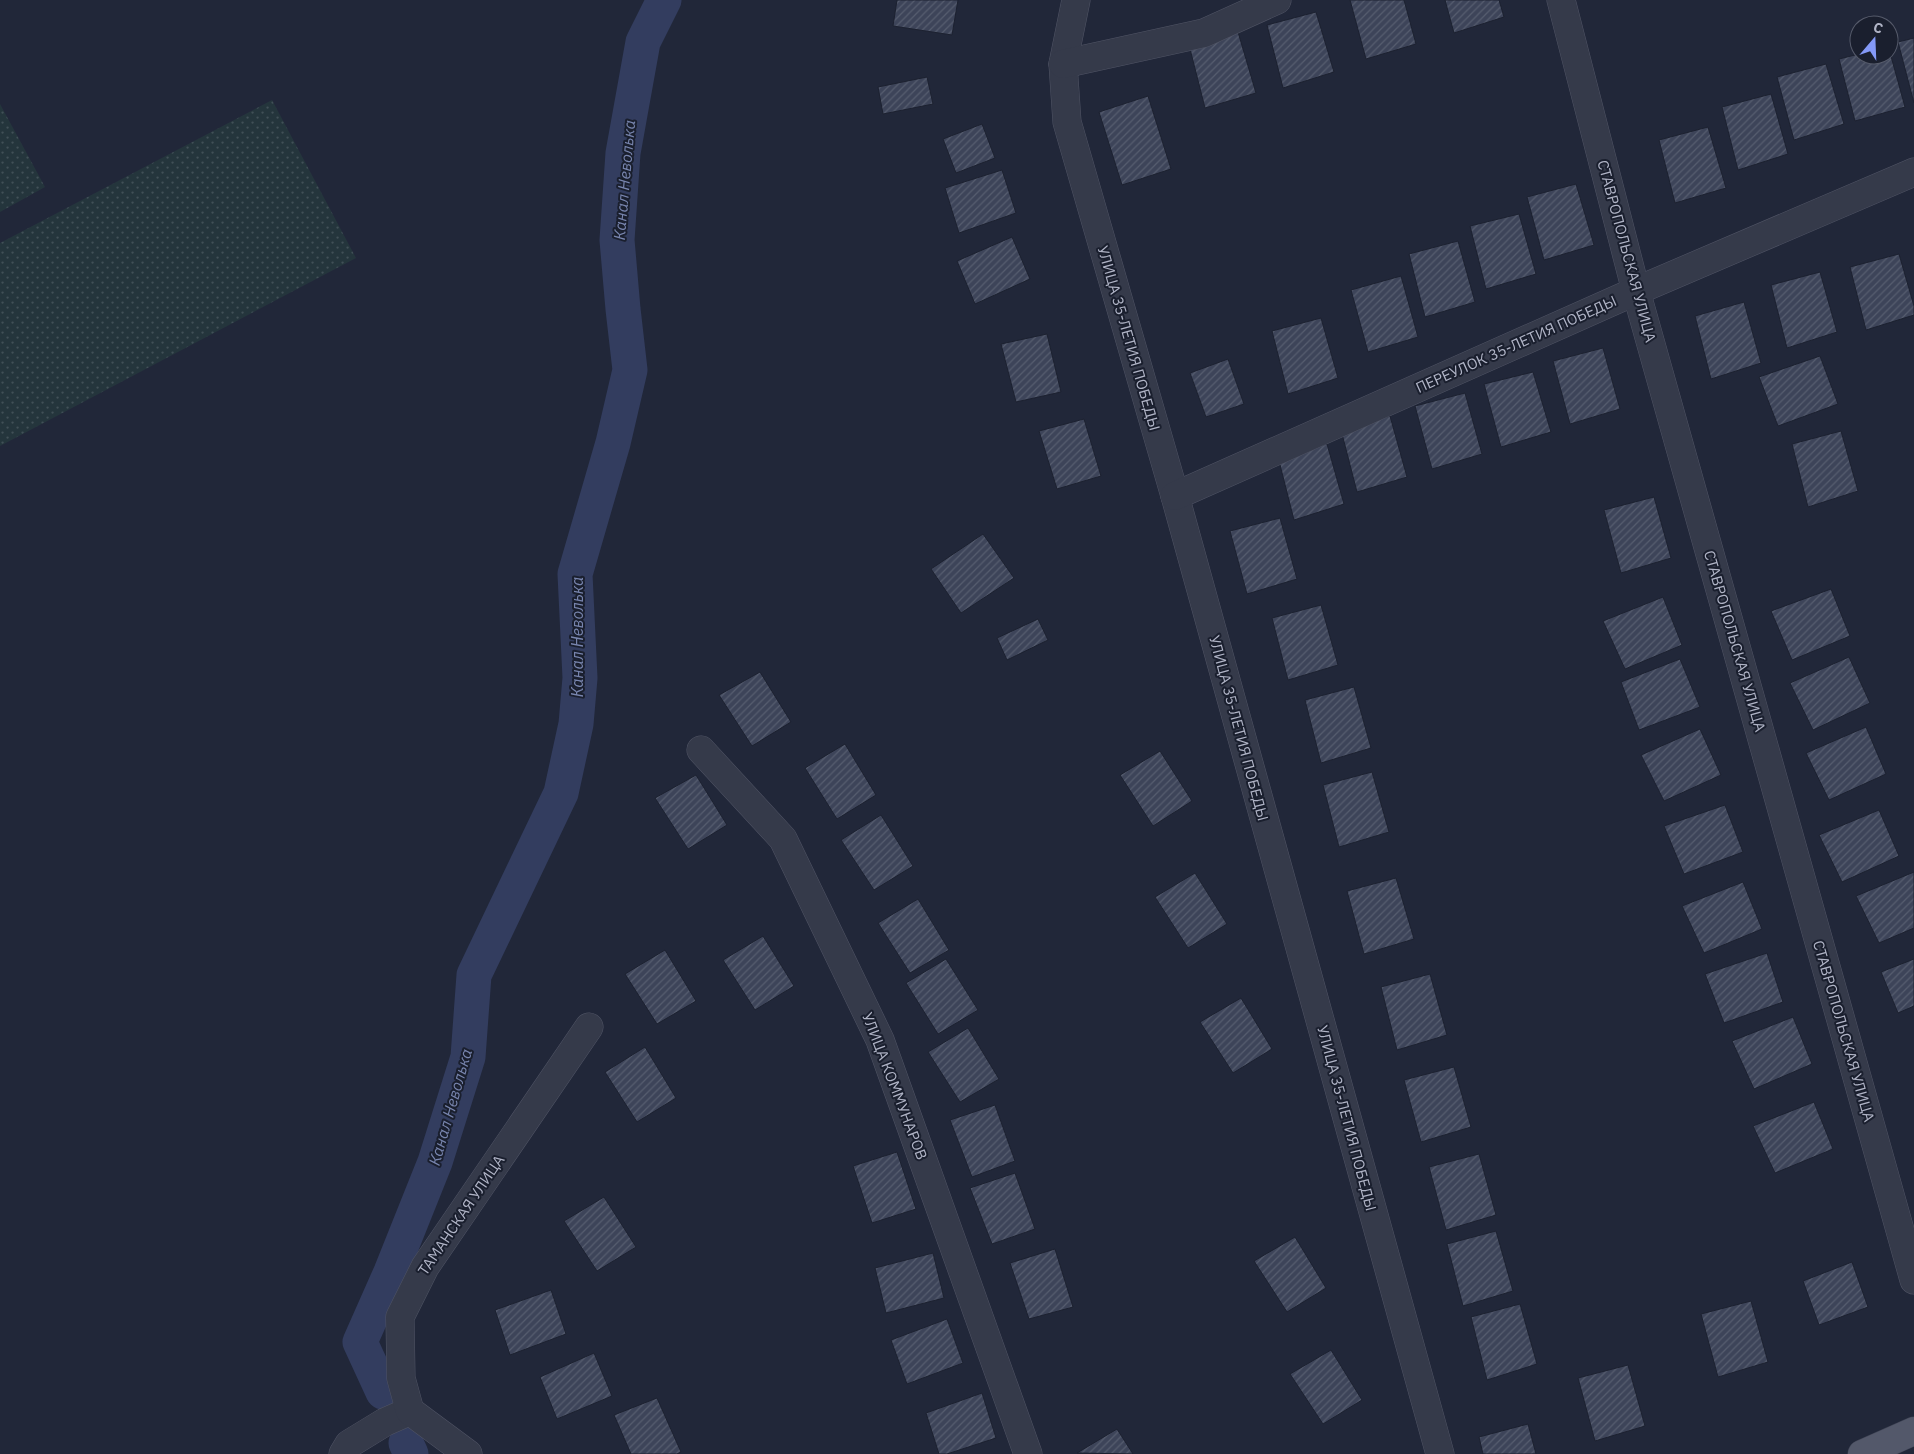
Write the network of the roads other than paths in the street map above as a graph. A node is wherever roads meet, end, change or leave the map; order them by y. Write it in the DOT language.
graph roads {
  1 [pos="1076,0"];
  2 [pos="1277,0"];
  3 [pos="1561,0"];
  4 [pos="1063,64"];
  5 [pos="1914,172"];
  6 [pos="1636,291"];
  7 [pos="1175,496"];
  8 [pos="701,750"];
  9 [pos="589,1028"];
  10 [pos="1914,1280"];
  11 [pos="410,1411"];
  12 [pos="1914,1431"];
  13 [pos="343,1454"];
  14 [pos="468,1454"];
  15 [pos="1028,1454"];
  16 [pos="1440,1454"];
  17 [pos="1862,1454"];
  1 -- 4 [label="street, УЛИЦА 35-ЛЕТИЯ ПОБЕДЫ"];
  2 -- 4 [label="street"];
  3 -- 6 [label="street, СТАВРОПОЛЬСКАЯ УЛИЦА"];
  4 -- 7 [label="street, УЛИЦА 35-ЛЕТИЯ ПОБЕДЫ"];
  5 -- 6 [label="street, ПЕРЕУЛОК 35-ЛЕТИЯ ПОБЕДЫ"];
  6 -- 7 [label="street, ПЕРЕУЛОК 35-ЛЕТИЯ ПОБЕДЫ"];
  6 -- 10 [label="street, СТАВРОПОЛЬСКАЯ УЛИЦА"];
  7 -- 16 [label="street, УЛИЦА 35-ЛЕТИЯ ПОБЕДЫ"];
  8 -- 15 [label="street, УЛИЦА КОММУНАРОВ"];
  9 -- 11 [label="street, ТАМАНСКАЯ УЛИЦА"];
  11 -- 13 [label="street"];
  11 -- 14 [label="street"];
  12 -- 17 [label="main road"];
}
